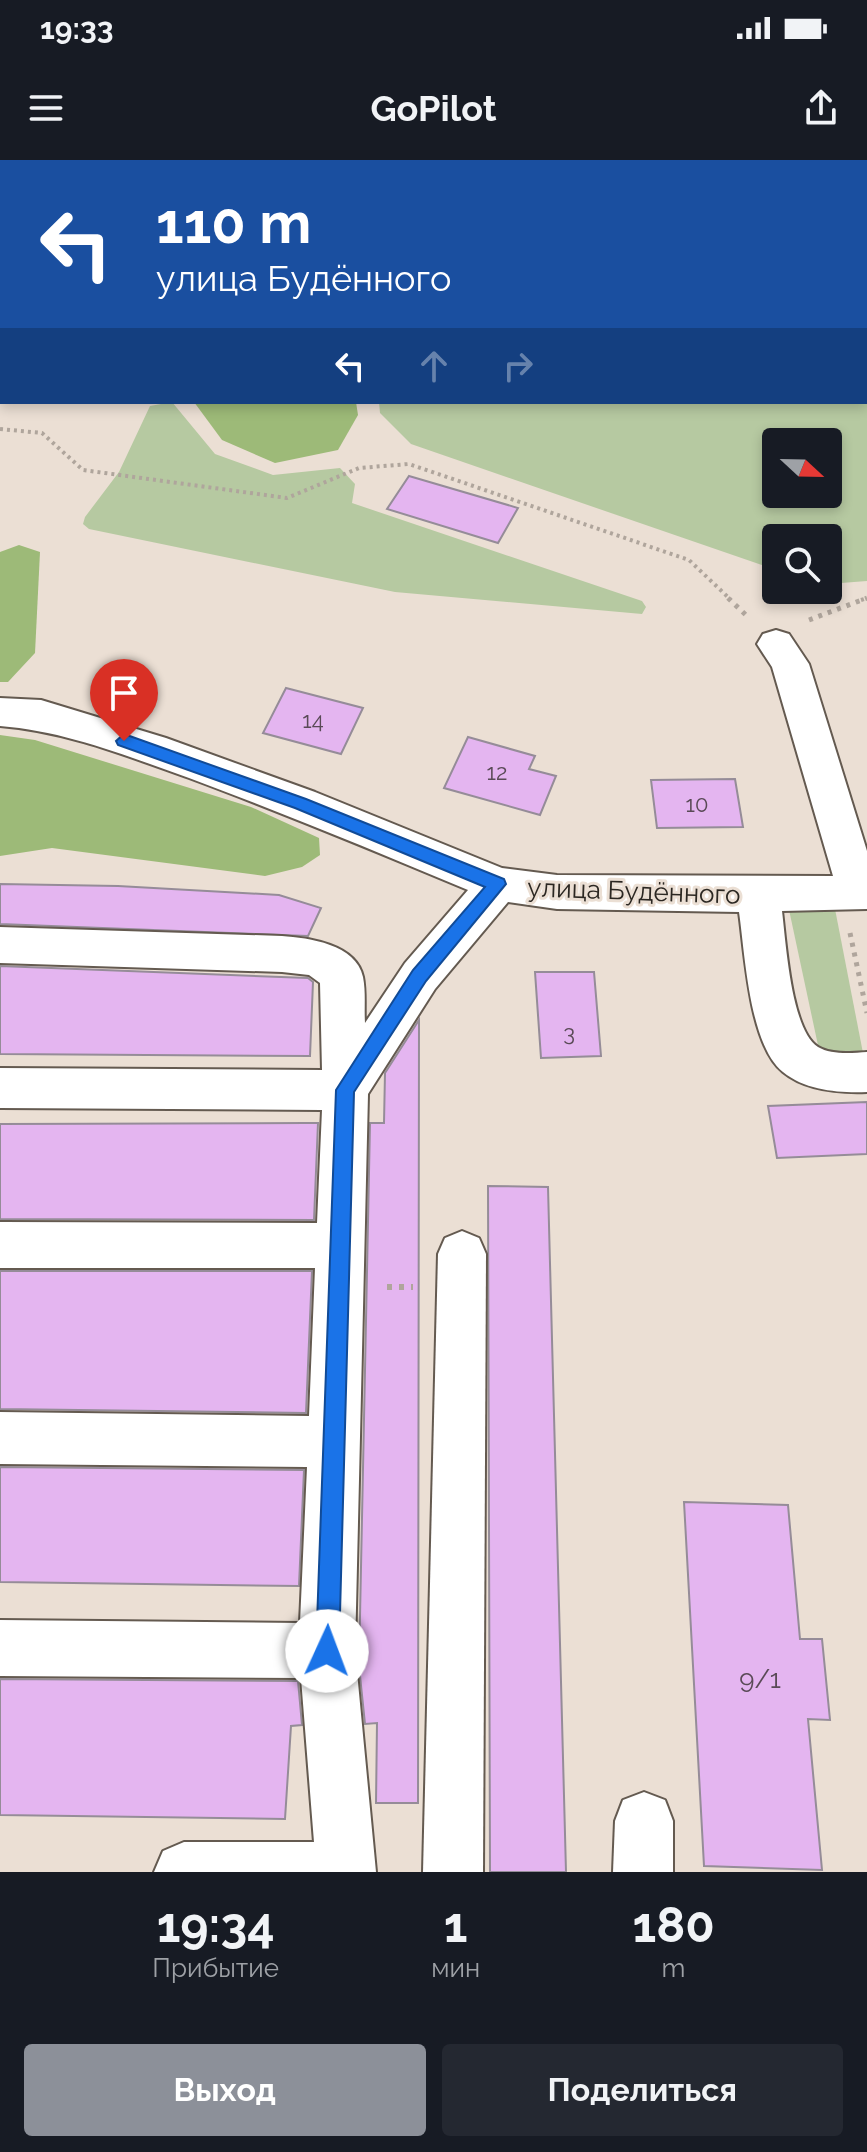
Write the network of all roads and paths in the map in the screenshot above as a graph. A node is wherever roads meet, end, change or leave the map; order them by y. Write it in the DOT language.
graph roads {
  1 [pos="0,429"];
  2 [pos="867,598"];
  3 [pos="776,644"];
  4 [pos="0,712"];
  5 [pos="498,884"];
  6 [pos="856,892"];
  7 [pos="758,895"];
  8 [pos="0,945"];
  9 [pos="867,1013"];
  10 [pos="867,1072"];
  11 [pos="0,1088"];
  12 [pos="345,1090"];
  13 [pos="0,1245"];
  14 [pos="462,1254"];
  15 [pos="340,1266"];
  16 [pos="461,1310"];
  17 [pos="0,1438"];
  18 [pos="335,1442"];
  19 [pos="0,1648"];
  20 [pos="327,1651"];
  21 [pos="184,1872"];
  22 [pos="346,1872"];
  23 [pos="453,1872"];
  1 -- 3 [label="path"];
  2 -- 3 [label="path"];
  3 -- 6 [label="street"];
  4 -- 5 [label="street, улица Будённого"];
  5 -- 7 [label="street, улица Будённого"];
  5 -- 12 [label="street"];
  6 -- 7 [label="street, улица Будённого"];
  6 -- 9 [label="path"];
  7 -- 10 [label="street"];
  8 -- 12 [label="street"];
  11 -- 12 [label="street"];
  12 -- 15 [label="street"];
  13 -- 15 [label="street"];
  14 -- 16 [label="street"];
  15 -- 16 [label="path"];
  15 -- 18 [label="street"];
  16 -- 23 [label="street"];
  17 -- 18 [label="street"];
  18 -- 20 [label="street"];
  19 -- 20 [label="street"];
  20 -- 22 [label="street"];
  21 -- 22 [label="street"];
}
